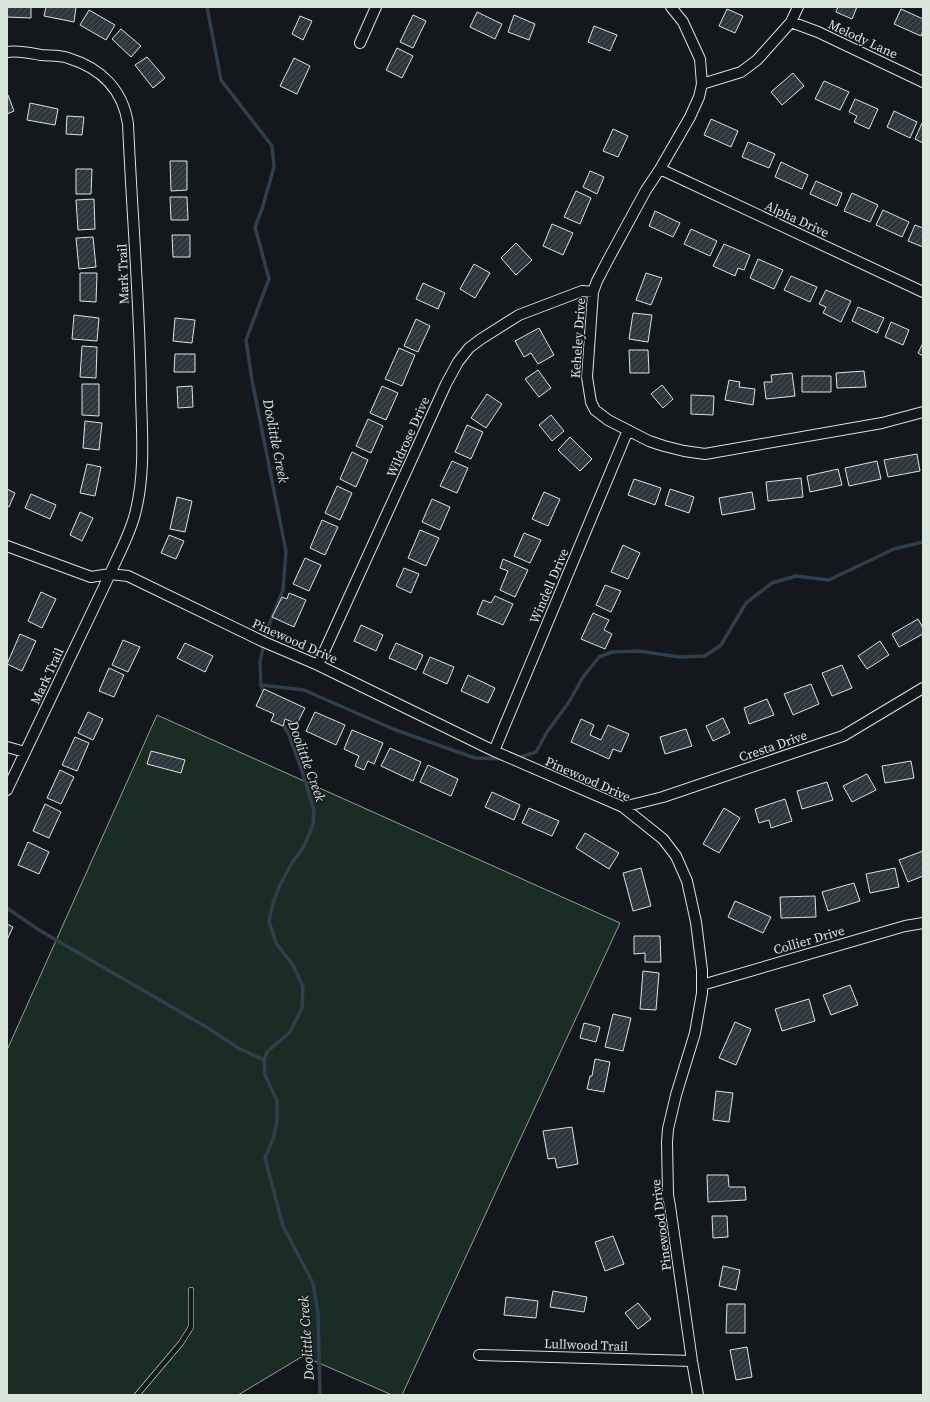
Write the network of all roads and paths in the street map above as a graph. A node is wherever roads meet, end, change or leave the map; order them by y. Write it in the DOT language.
graph roads {
  1 [pos="376,7"];
  2 [pos="670,7"];
  3 [pos="798,7"];
  4 [pos="791,22"];
  5 [pos="360,43"];
  6 [pos="7,52"];
  7 [pos="923,82"];
  8 [pos="702,84"];
  9 [pos="660,169"];
  10 [pos="594,292"];
  11 [pos="923,292"];
  12 [pos="923,412"];
  13 [pos="628,430"];
  14 [pos="7,546"];
  15 [pos="110,574"];
  16 [pos="318,665"];
  17 [pos="923,688"];
  18 [pos="7,747"];
  19 [pos="494,751"];
  20 [pos="25,752"];
  21 [pos="7,790"];
  22 [pos="623,807"];
  23 [pos="923,923"];
  24 [pos="702,985"];
  25 [pos="191,1290"];
  26 [pos="479,1355"];
  27 [pos="692,1361"];
  28 [pos="137,1395"];
  29 [pos="698,1395"];
  1 -- 5 [label="street"];
  2 -- 8 [label="street, Keheley Drive"];
  3 -- 4 [label="street"];
  4 -- 7 [label="street, Melody Lane"];
  4 -- 8 [label="street"];
  6 -- 15 [label="street, Mark Trail"];
  8 -- 9 [label="street, Keheley Drive"];
  9 -- 10 [label="street, Keheley Drive"];
  9 -- 11 [label="street, Alpha Drive"];
  10 -- 13 [label="street, Keheley Drive"];
  10 -- 16 [label="street, Wildrose Drive"];
  12 -- 13 [label="street, Keheley Drive"];
  13 -- 19 [label="street, Windell Drive"];
  14 -- 15 [label="street"];
  15 -- 16 [label="street, Pinewood Drive"];
  15 -- 20 [label="street, Mark Trail"];
  16 -- 19 [label="street, Pinewood Drive"];
  17 -- 22 [label="street, Cresta Drive"];
  18 -- 20 [label="street"];
  19 -- 22 [label="street, Pinewood Drive"];
  20 -- 21 [label="street, Mark Trail"];
  22 -- 24 [label="street, Pinewood Drive"];
  23 -- 24 [label="street, Collier Drive"];
  24 -- 27 [label="street, Pinewood Drive"];
  25 -- 28 [label="lane"];
  26 -- 27 [label="street, Lullwood Trail"];
  27 -- 29 [label="street, Pinewood Drive"];
}
